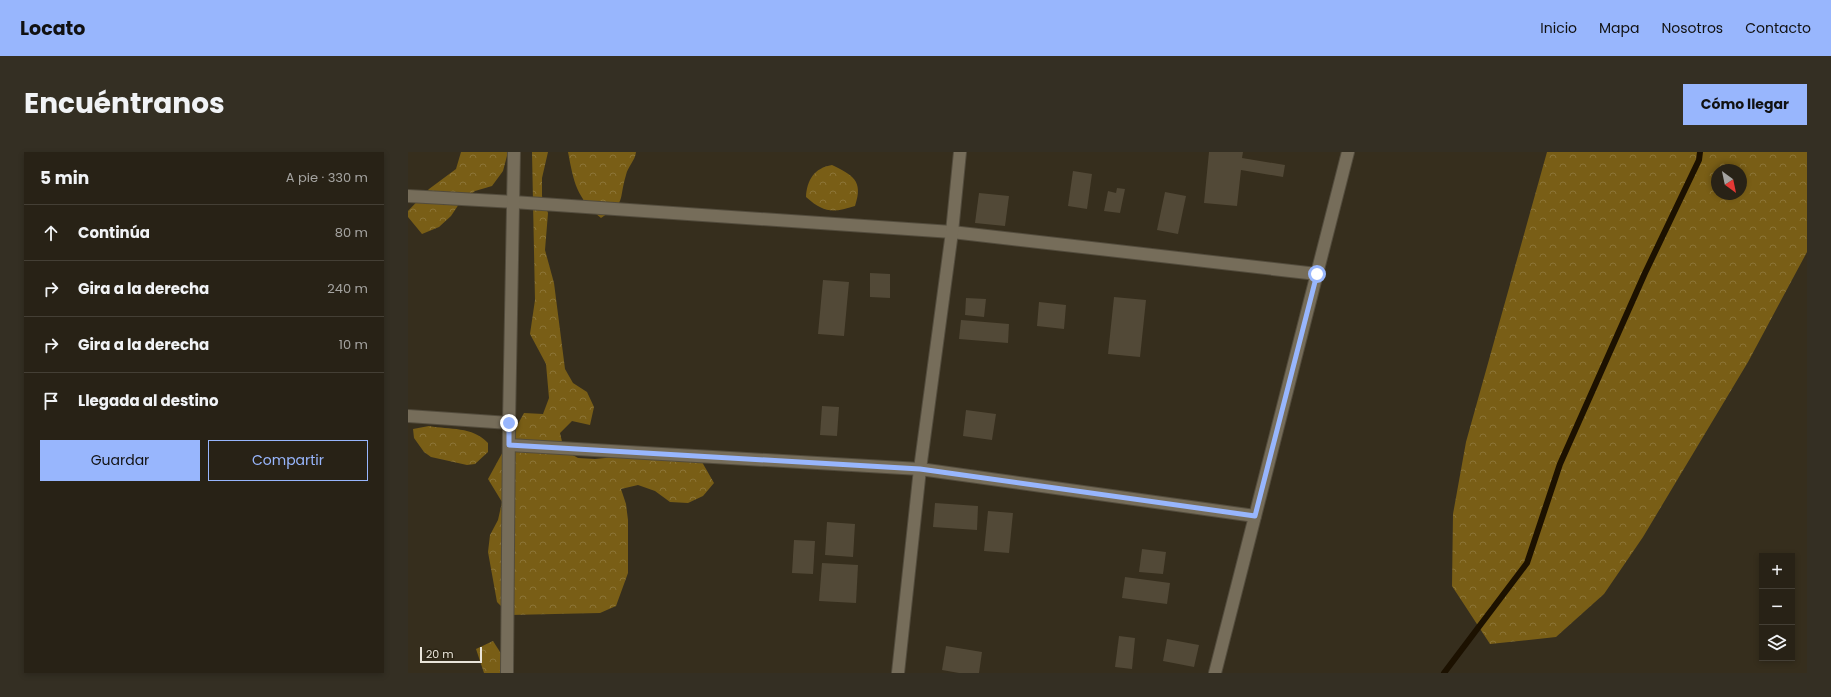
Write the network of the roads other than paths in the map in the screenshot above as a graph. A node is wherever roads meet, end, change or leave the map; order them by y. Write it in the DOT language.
graph roads {
  1 [pos="514,152"];
  2 [pos="960,152"];
  3 [pos="1348,152"];
  4 [pos="408,196"];
  5 [pos="513,202"];
  6 [pos="952,232"];
  7 [pos="1317,274"];
  8 [pos="408,416"];
  9 [pos="509,423"];
  10 [pos="509,445"];
  11 [pos="920,469"];
  12 [pos="1255,516"];
  13 [pos="507,673"];
  14 [pos="898,673"];
  15 [pos="1215,673"];
  1 -- 5 [label="street"];
  2 -- 6 [label="street"];
  3 -- 7 [label="street"];
  4 -- 5 [label="street"];
  5 -- 6 [label="street"];
  5 -- 9 [label="street"];
  6 -- 7 [label="street"];
  6 -- 11 [label="street"];
  7 -- 12 [label="street"];
  8 -- 9 [label="street"];
  9 -- 10 [label="street"];
  10 -- 11 [label="street"];
  10 -- 13 [label="street"];
  11 -- 12 [label="street"];
  11 -- 14 [label="street"];
  12 -- 15 [label="street"];
}
